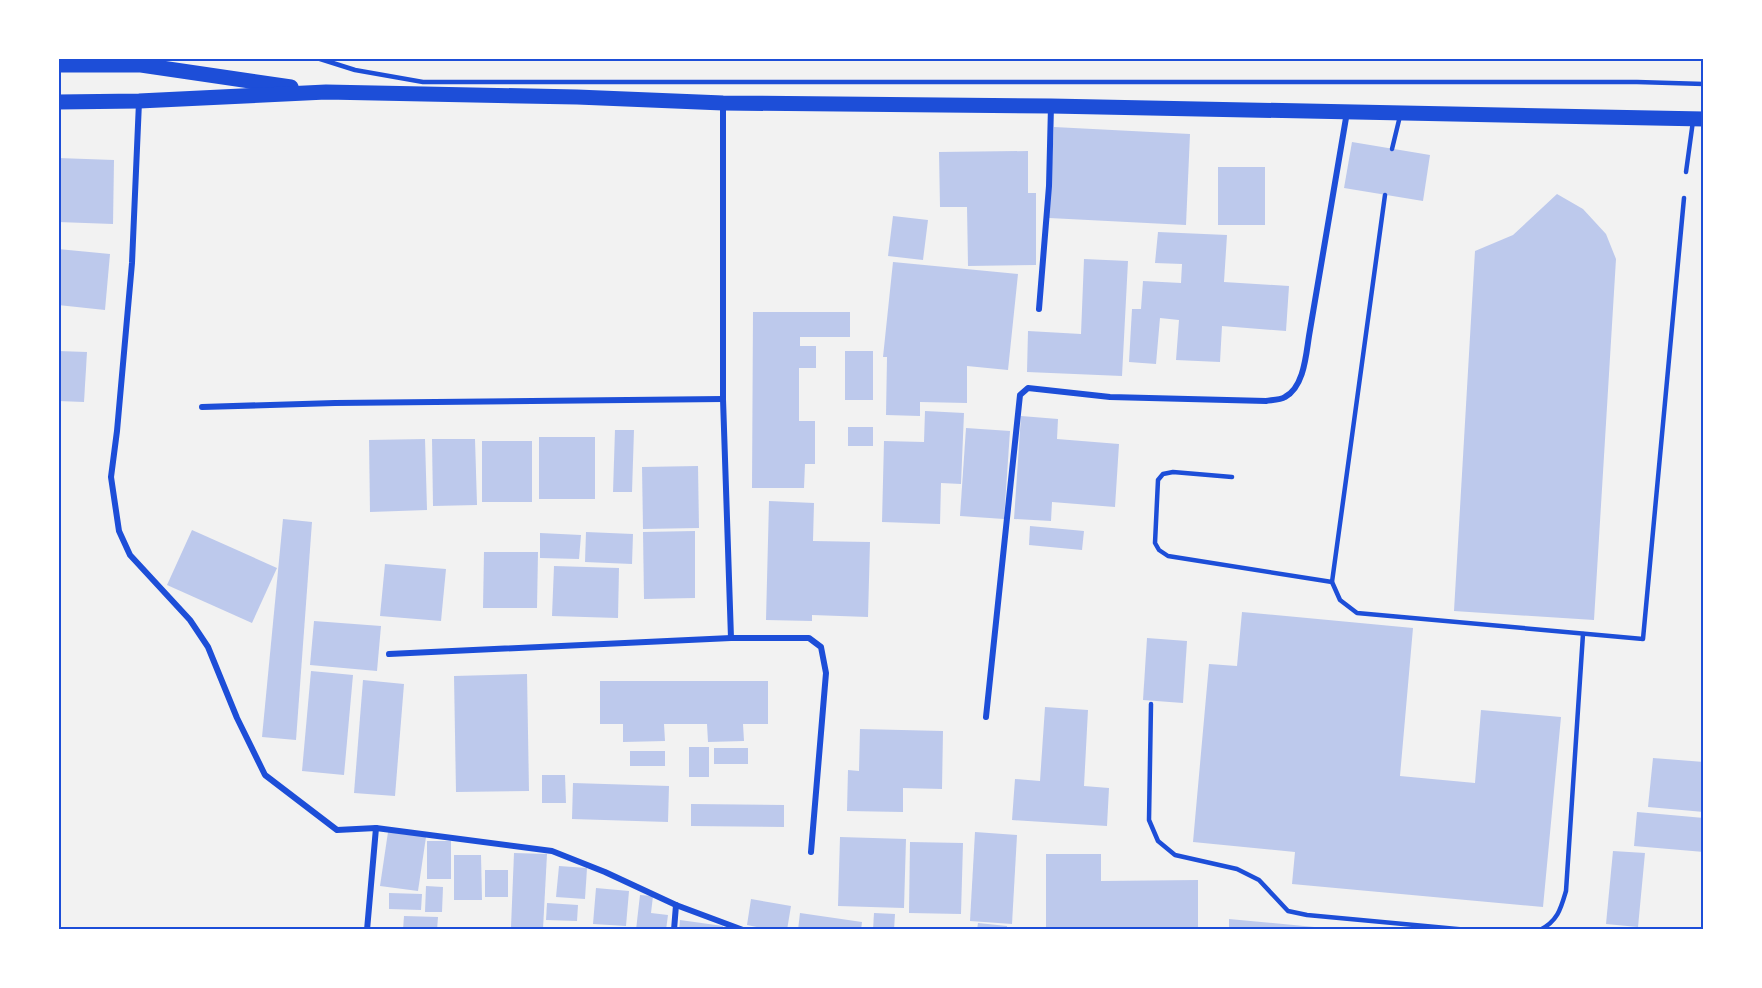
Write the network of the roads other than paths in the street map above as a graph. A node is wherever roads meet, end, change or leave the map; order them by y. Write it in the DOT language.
graph roads {
  1 [pos="317,58"];
  2 [pos="58,65"];
  3 [pos="1704,84"];
  4 [pos="326,92"];
  5 [pos="139,101"];
  6 [pos="58,102"];
  7 [pos="723,103"];
  8 [pos="1051,106"];
  9 [pos="1347,111"];
  10 [pos="1400,114"];
  11 [pos="1698,120"];
  12 [pos="1392,149"];
  13 [pos="1686,172"];
  14 [pos="1384,195"];
  15 [pos="1684,198"];
  16 [pos="1039,309"];
  17 [pos="723,399"];
  18 [pos="202,407"];
  19 [pos="1232,477"];
  20 [pos="1332,582"];
  21 [pos="1583,634"];
  22 [pos="731,638"];
  23 [pos="389,654"];
  24 [pos="1151,704"];
  25 [pos="986,717"];
  26 [pos="376,828"];
  27 [pos="811,852"];
  28 [pos="676,905"];
  29 [pos="367,930"];
  30 [pos="674,930"];
  31 [pos="743,930"];
  32 [pos="1468,930"];
  33 [pos="1540,930"];
  1 -- 3 [label="lane"];
  2 -- 4 [label="main road"];
  4 -- 5 [label="main road"];
  4 -- 7 [label="main road"];
  5 -- 6 [label="main road"];
  5 -- 26 [label="street"];
  7 -- 8 [label="main road"];
  7 -- 17 [label="street"];
  8 -- 9 [label="main road"];
  8 -- 16 [label="street"];
  9 -- 10 [label="main road"];
  9 -- 25 [label="street"];
  10 -- 11 [label="main road"];
  10 -- 12 [label="lane"];
  11 -- 13 [label="lane"];
  14 -- 20 [label="lane"];
  15 -- 21 [label="lane"];
  17 -- 18 [label="street"];
  17 -- 22 [label="street"];
  19 -- 20 [label="lane"];
  20 -- 21 [label="lane"];
  21 -- 33 [label="lane"];
  22 -- 23 [label="street"];
  22 -- 27 [label="street"];
  24 -- 32 [label="lane"];
  26 -- 28 [label="street"];
  26 -- 29 [label="street"];
  28 -- 30 [label="street"];
  28 -- 31 [label="street"];
}
